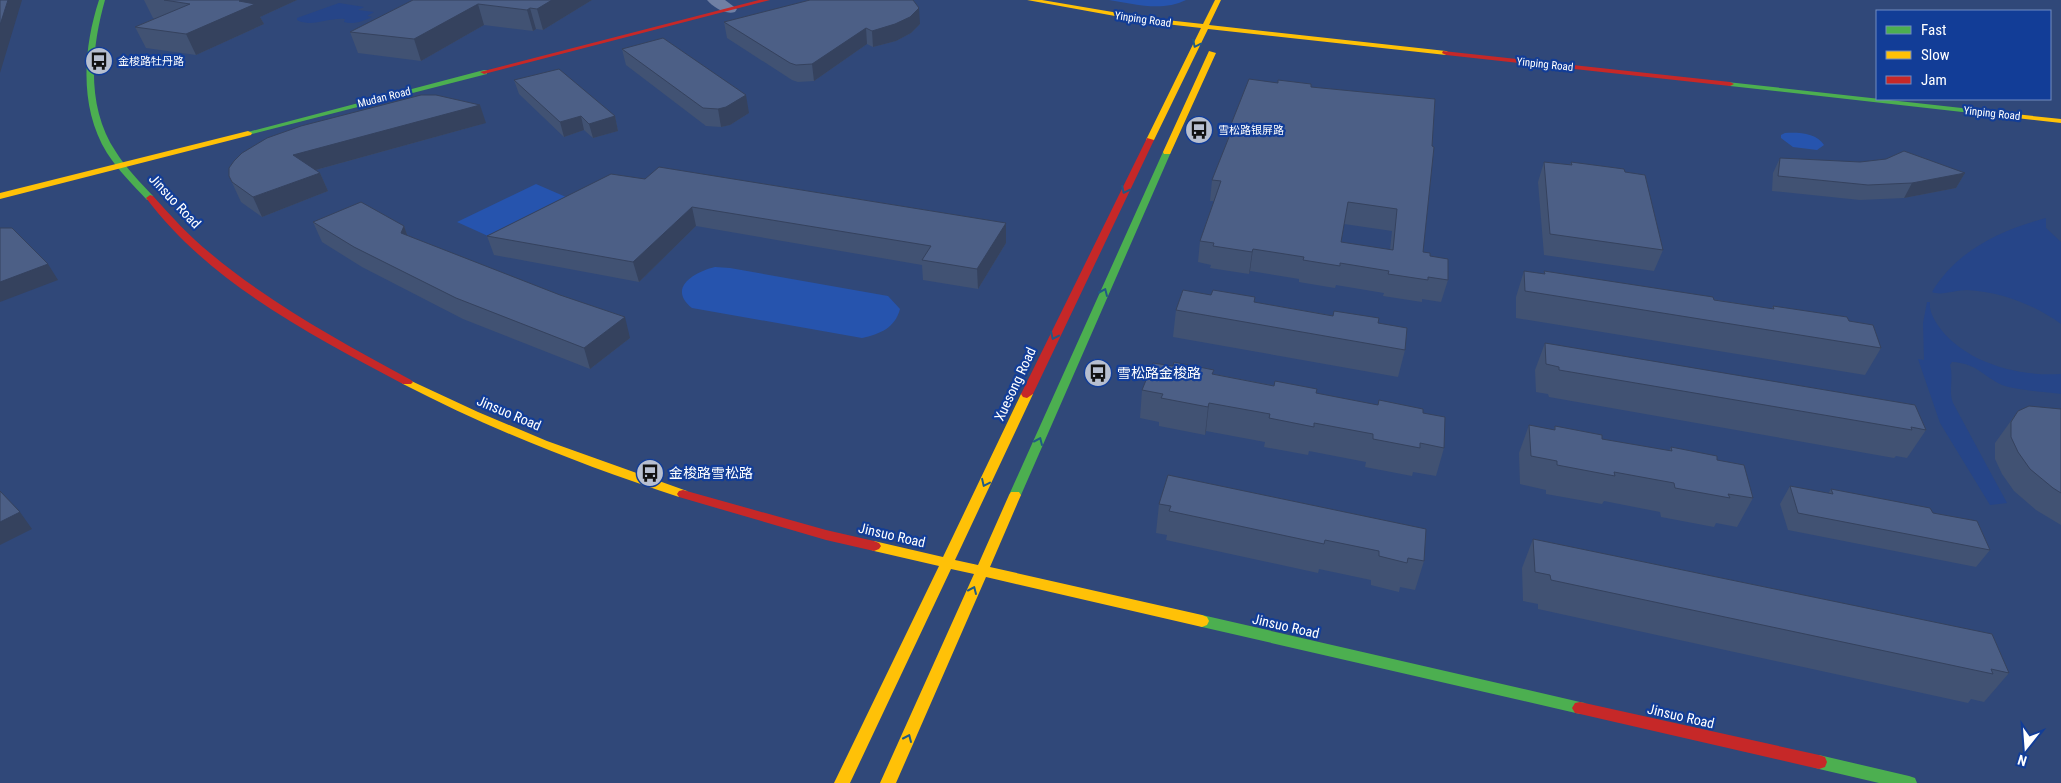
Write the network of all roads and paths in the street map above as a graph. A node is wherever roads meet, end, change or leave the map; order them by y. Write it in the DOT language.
graph roads {
  1 [pos="102,0"];
  2 [pos="714,0"];
  3 [pos="768,0"];
  4 [pos="1030,0"];
  5 [pos="1218,0"];
  6 [pos="730,10"];
  7 [pos="1230,14"];
  8 [pos="1205,26"];
  9 [pos="1219,37"];
  10 [pos="2061,121"];
  11 [pos="122,164"];
  12 [pos="0,196"];
  13 [pos="947,563"];
  14 [pos="981,571"];
  15 [pos="842,783"];
  16 [pos="888,783"];
  17 [pos="1908,783"];
  1 -- 11 [label="street, Jinsuo Road"];
  2 -- 6 [label="street"];
  3 -- 6 [label="street, Mudan Road"];
  4 -- 8 [label="street, Yinping Road"];
  5 -- 8 [label="street, Xuesong Road"];
  6 -- 11 [label="street, Mudan Road"];
  7 -- 9 [label="street"];
  8 -- 9 [label="street, Yinping Road"];
  8 -- 13 [label="street, Xuesong Road, one-way"];
  9 -- 10 [label="street, Yinping Road"];
  14 -- 9 [label="street, one-way"];
  11 -- 12 [label="street, Mudan Road"];
  11 -- 13 [label="street, Jinsuo Road"];
  13 -- 14 [label="street, Jinsuo Road"];
  13 -- 15 [label="street, Xuesong Road"];
  16 -- 14 [label="street, one-way"];
  14 -- 17 [label="street, Jinsuo Road"];
}
